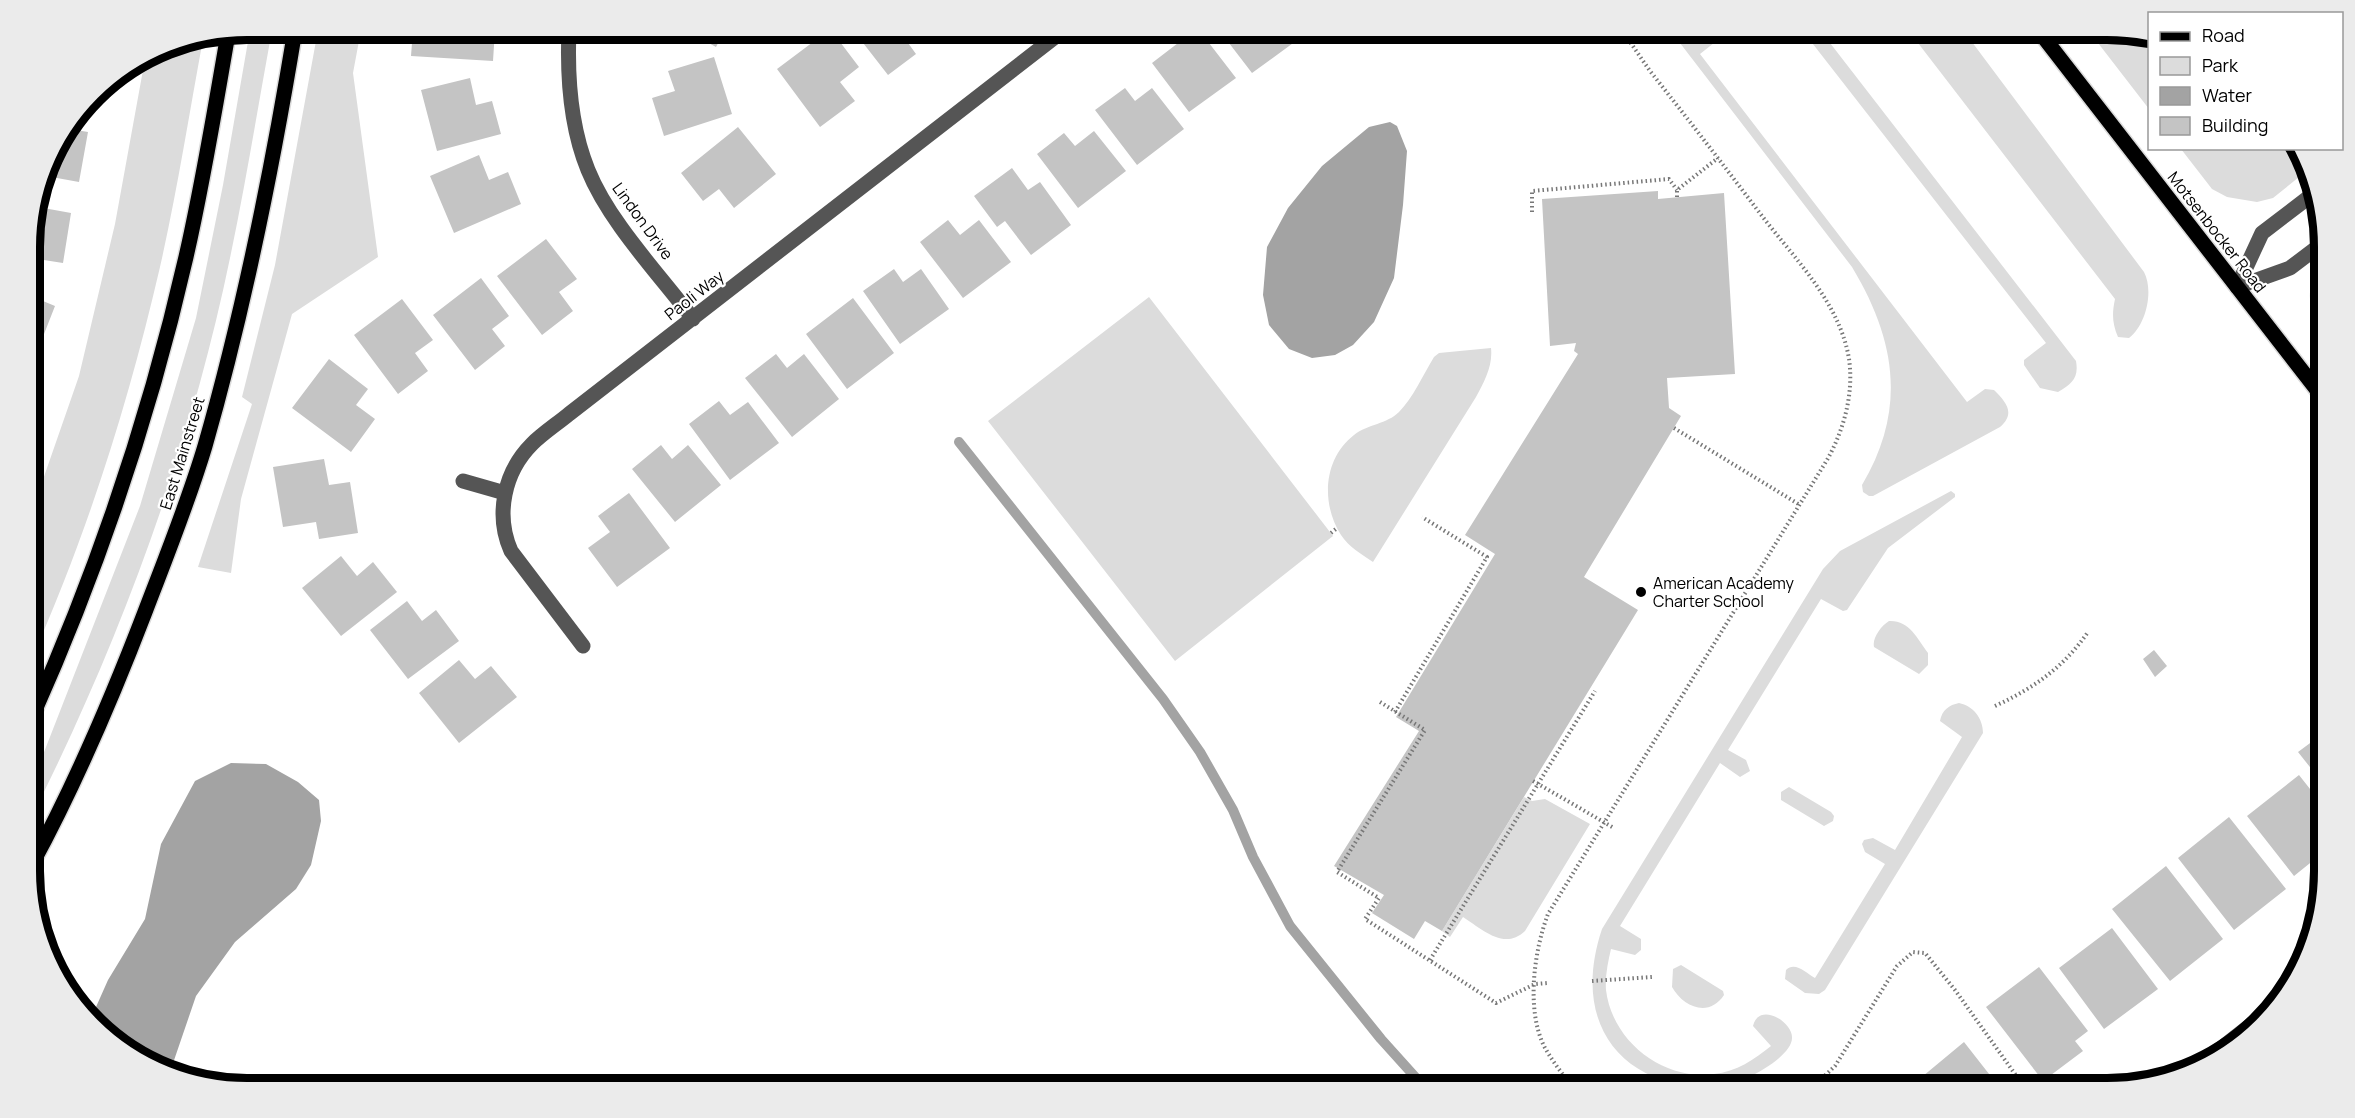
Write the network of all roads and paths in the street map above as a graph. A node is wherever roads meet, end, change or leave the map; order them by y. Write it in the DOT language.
graph roads {
  1 [pos="293,40"];
  2 [pos="569,40"];
  3 [pos="1051,40"];
  4 [pos="1629,40"];
  5 [pos="2046,40"];
  6 [pos="227,42"];
  7 [pos="1718,158"];
  8 [pos="1677,190"];
  9 [pos="1677,197"];
  10 [pos="2308,198"];
  11 [pos="1532,212"];
  12 [pos="2314,250"];
  13 [pos="2237,287"];
  14 [pos="693,319"];
  15 [pos="2314,386"];
  16 [pos="1674,428"];
  17 [pos="463,481"];
  18 [pos="505,493"];
  19 [pos="1800,505"];
  20 [pos="1422,517"];
  21 [pos="1337,528"];
  22 [pos="1331,533"];
  23 [pos="1752,583"];
  24 [pos="1759,587"];
  25 [pos="2088,632"];
  26 [pos="583,646"];
  27 [pos="1595,691"];
  28 [pos="40,697"];
  29 [pos="1380,702"];
  30 [pos="1995,706"];
  31 [pos="1395,712"];
  32 [pos="1535,782"];
  33 [pos="1604,822"];
  34 [pos="1614,828"];
  35 [pos="40,848"];
  36 [pos="1430,960"];
  37 [pos="1653,977"];
  38 [pos="1592,981"];
  39 [pos="1547,983"];
  40 [pos="1535,984"];
  41 [pos="1566,1077"];
  42 [pos="1823,1077"];
  43 [pos="2017,1077"];
  1 -- 35 [label="main road, East Mainstreet"];
  2 -- 14 [label="street, Lindon Drive"];
  3 -- 14 [label="street, Paoli Way"];
  4 -- 7 [label="path"];
  5 -- 13 [label="main road, Motsenbocker Road"];
  6 -- 28 [label="main road"];
  7 -- 8 [label="path"];
  7 -- 19 [label="path"];
  8 -- 9 [label="path"];
  8 -- 11 [label="path"];
  10 -- 13 [label="street"];
  12 -- 13 [label="street"];
  13 -- 15 [label="main road, Motsenbocker Road"];
  14 -- 18 [label="street, Paoli Way"];
  16 -- 19 [label="path"];
  17 -- 18 [label="street"];
  18 -- 26 [label="street, Paoli Way"];
  19 -- 23 [label="path"];
  20 -- 31 [label="path"];
  21 -- 22 [label="path"];
  23 -- 24 [label="path"];
  23 -- 33 [label="path"];
  25 -- 30 [label="path"];
  27 -- 32 [label="path"];
  29 -- 31 [label="path"];
  31 -- 36 [label="path"];
  32 -- 33 [label="path"];
  32 -- 36 [label="path"];
  33 -- 34 [label="path"];
  33 -- 40 [label="path"];
  36 -- 40 [label="path"];
  37 -- 38 [label="path"];
  39 -- 40 [label="path"];
  40 -- 41 [label="path"];
  42 -- 43 [label="path"];
}
